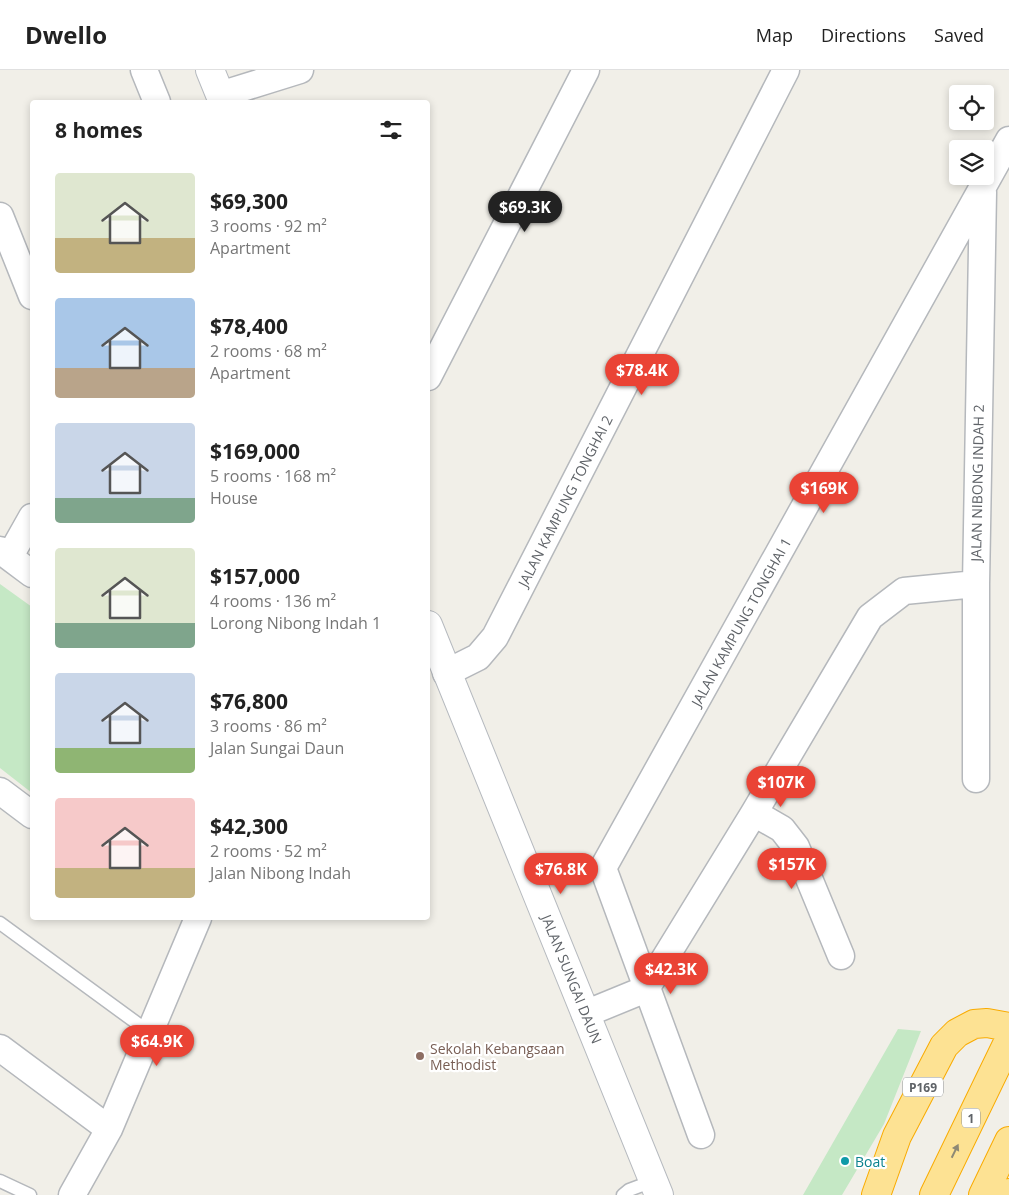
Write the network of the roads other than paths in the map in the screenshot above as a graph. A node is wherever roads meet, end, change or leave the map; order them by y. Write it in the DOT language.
graph roads {
  1 [pos="144,70"];
  2 [pos="210,70"];
  3 [pos="300,70"];
  4 [pos="586,70"];
  5 [pos="786,70"];
  6 [pos="222,99"];
  7 [pos="156,100"];
  8 [pos="1009,140"];
  9 [pos="983,186"];
  10 [pos="0,216"];
  11 [pos="30,291"];
  12 [pos="430,373"];
  13 [pos="30,520"];
  14 [pos="5,553"];
  15 [pos="30,572"];
  16 [pos="976,584"];
  17 [pos="430,630"];
  18 [pos="446,673"];
  19 [pos="976,779"];
  20 [pos="0,791"];
  21 [pos="754,813"];
  22 [pos="30,814"];
  23 [pos="187,922"];
  24 [pos="0,923"];
  25 [pos="841,956"];
  26 [pos="646,989"];
  27 [pos="585,1014"];
  28 [pos="1009,1027"];
  29 [pos="149,1032"];
  30 [pos="1009,1040"];
  31 [pos="0,1048"];
  32 [pos="109,1129"];
  33 [pos="701,1135"];
  34 [pos="1009,1141"];
  35 [pos="0,1181"];
  36 [pos="656,1188"];
  37 [pos="30,1195"];
  38 [pos="72,1195"];
  39 [pos="623,1195"];
  40 [pos="876,1195"];
  41 [pos="934,1195"];
  42 [pos="982,1195"];
  1 -- 7 [label="street"];
  2 -- 6 [label="street"];
  3 -- 6 [label="street"];
  4 -- 12 [label="street"];
  5 -- 18 [label="street, JALAN KAMPUNG TONGHAI 2"];
  8 -- 9 [label="street, JALAN KAMPUNG TONGHAI 1"];
  9 -- 16 [label="street, JALAN NIBONG INDAH 2"];
  9 -- 26 [label="street, JALAN KAMPUNG TONGHAI 1"];
  10 -- 11 [label="street"];
  13 -- 14 [label="street"];
  14 -- 15 [label="street"];
  16 -- 19 [label="street, JALAN NIBONG INDAH 2"];
  16 -- 21 [label="street"];
  17 -- 18 [label="street, JALAN SUNGAI DAUN"];
  18 -- 27 [label="street, JALAN SUNGAI DAUN"];
  20 -- 22 [label="street"];
  21 -- 25 [label="street"];
  21 -- 26 [label="street"];
  23 -- 29 [label="street"];
  24 -- 29 [label="lane"];
  26 -- 27 [label="street"];
  26 -- 33 [label="street"];
  27 -- 36 [label="street, JALAN SUNGAI DAUN"];
  28 -- 40 [label="highway, P169"];
  29 -- 32 [label="street"];
  41 -- 30 [label="highway, 1, one-way"];
  31 -- 32 [label="street"];
  32 -- 38 [label="street"];
  34 -- 42 [label="highway"];
  35 -- 37 [label="lane"];
  36 -- 39 [label="lane"];
}
